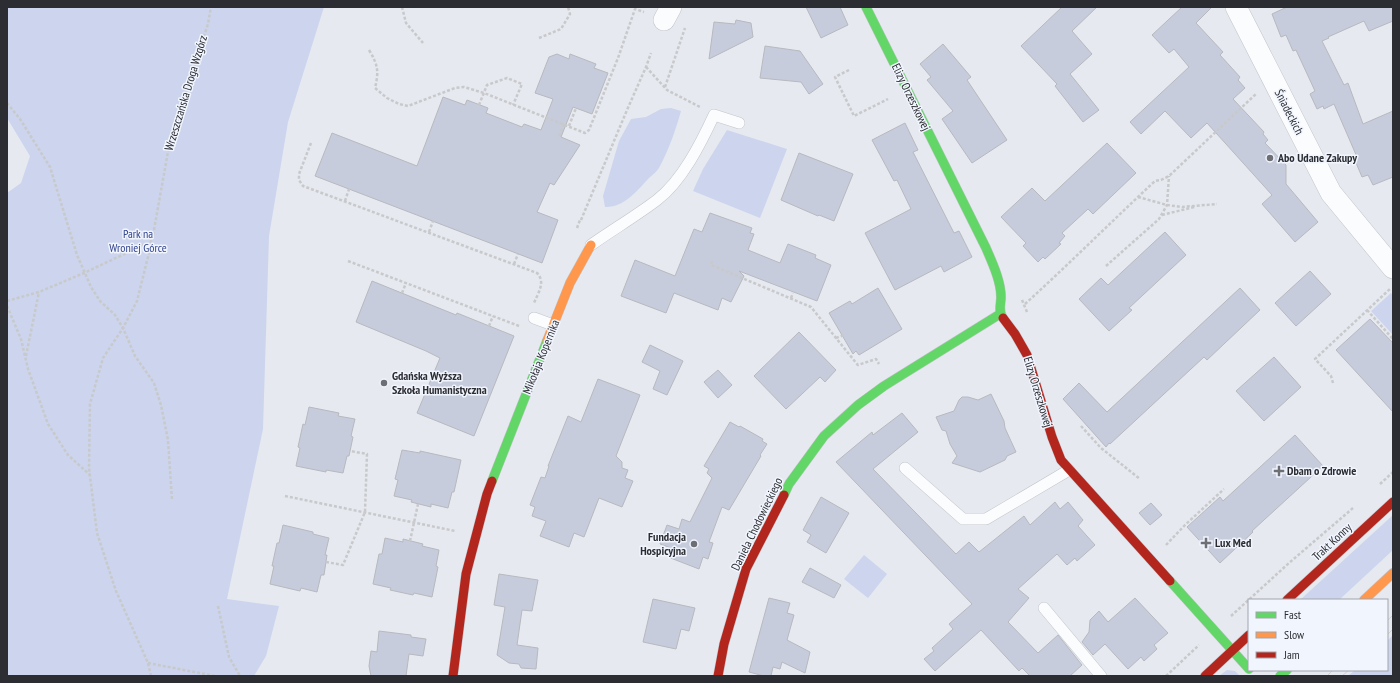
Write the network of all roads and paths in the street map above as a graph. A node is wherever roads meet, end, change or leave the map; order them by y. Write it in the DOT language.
graph roads {
  1 [pos="211,7"];
  2 [pos="402,7"];
  3 [pos="568,7"];
  4 [pos="866,7"];
  5 [pos="1236,7"];
  6 [pos="661,14"];
  7 [pos="687,24"];
  8 [pos="539,38"];
  9 [pos="423,43"];
  10 [pos="369,50"];
  11 [pos="651,53"];
  12 [pos="646,67"];
  13 [pos="849,70"];
  14 [pos="665,88"];
  15 [pos="1260,91"];
  16 [pos="484,94"];
  17 [pos="892,97"];
  18 [pos="7,103"];
  19 [pos="479,105"];
  20 [pos="513,105"];
  21 [pos="576,108"];
  22 [pos="714,115"];
  23 [pos="739,123"];
  24 [pos="564,124"];
  25 [pos="569,126"];
  26 [pos="559,136"];
  27 [pos="311,143"];
  28 [pos="1169,176"];
  29 [pos="349,189"];
  30 [pos="1138,197"];
  31 [pos="345,201"];
  32 [pos="1217,204"];
  33 [pos="1167,205"];
  34 [pos="1204,205"];
  35 [pos="1161,215"];
  36 [pos="433,221"];
  37 [pos="428,232"];
  38 [pos="152,241"];
  39 [pos="591,245"];
  40 [pos="518,254"];
  41 [pos="348,261"];
  42 [pos="712,261"];
  43 [pos="514,264"];
  44 [pos="1106,266"];
  45 [pos="84,274"];
  46 [pos="1392,278"];
  47 [pos="406,283"];
  48 [pos="38,292"];
  49 [pos="402,293"];
  50 [pos="793,293"];
  51 [pos="791,298"];
  52 [pos="7,301"];
  53 [pos="1025,304"];
  54 [pos="7,306"];
  55 [pos="1367,310"];
  56 [pos="533,313"];
  57 [pos="1000,314"];
  58 [pos="493,316"];
  59 [pos="553,325"];
  60 [pos="489,326"];
  61 [pos="123,328"];
  62 [pos="524,328"];
  63 [pos="844,335"];
  64 [pos="836,338"];
  65 [pos="1393,339"];
  66 [pos="25,357"];
  67 [pos="873,360"];
  68 [pos="1333,383"];
  69 [pos="1081,426"];
  70 [pos="350,451"];
  71 [pos="905,468"];
  72 [pos="1069,470"];
  73 [pos="1393,472"];
  74 [pos="90,475"];
  75 [pos="1140,479"];
  76 [pos="1378,485"];
  77 [pos="1224,489"];
  78 [pos="285,496"];
  79 [pos="172,500"];
  80 [pos="1393,502"];
  81 [pos="418,504"];
  82 [pos="1354,506"];
  83 [pos="365,512"];
  84 [pos="414,523"];
  85 [pos="460,532"];
  86 [pos="410,541"];
  87 [pos="1163,548"];
  88 [pos="326,562"];
  89 [pos="1393,573"];
  90 [pos="1249,599"];
  91 [pos="1288,599"];
  92 [pos="1365,599"];
  93 [pos="1248,600"];
  94 [pos="218,606"];
  95 [pos="1044,608"];
  96 [pos="1227,620"];
  97 [pos="1248,636"];
  98 [pos="1200,645"];
  99 [pos="1232,651"];
  100 [pos="148,663"];
  101 [pos="1248,667"];
  102 [pos="151,676"];
  103 [pos="215,676"];
  104 [pos="240,676"];
  105 [pos="453,676"];
  106 [pos="718,676"];
  107 [pos="1101,676"];
  108 [pos="1166,676"];
  109 [pos="1205,676"];
  1 -- 38 [label="path, Wrzeszczańska Droga Wzgórz"];
  2 -- 9 [label="path"];
  3 -- 8 [label="path"];
  4 -- 57 [label="street, Elizy Orzeszkowej"];
  5 -- 46 [label="street, Śniadeckich"];
  6 -- 25 [label="path"];
  7 -- 14 [label="path"];
  10 -- 16 [label="path"];
  11 -- 12 [label="path"];
  12 -- 14 [label="path"];
  12 -- 39 [label="path"];
  13 -- 17 [label="path"];
  14 -- 22 [label="path"];
  15 -- 28 [label="path"];
  16 -- 19 [label="path"];
  16 -- 20 [label="path"];
  16 -- 20 [label="path"];
  18 -- 45 [label="path"];
  20 -- 24 [label="path"];
  21 -- 25 [label="path"];
  22 -- 23 [label="lane"];
  22 -- 39 [label="lane, Mikołaja Kopernika"];
  24 -- 25 [label="path"];
  24 -- 26 [label="path"];
  27 -- 31 [label="path"];
  28 -- 30 [label="path"];
  28 -- 33 [label="path"];
  29 -- 31 [label="path"];
  30 -- 33 [label="path"];
  30 -- 53 [label="path"];
  31 -- 37 [label="path"];
  32 -- 34 [label="path"];
  33 -- 34 [label="path"];
  33 -- 35 [label="path"];
  34 -- 35 [label="path"];
  35 -- 44 [label="path"];
  36 -- 37 [label="path"];
  37 -- 43 [label="path"];
  38 -- 45 [label="path"];
  38 -- 61 [label="path, Wrzeszczańska Droga Wzgórz"];
  39 -- 59 [label="street, Mikołaja Kopernika"];
  40 -- 43 [label="path"];
  41 -- 47 [label="path"];
  42 -- 51 [label="path"];
  43 -- 56 [label="path"];
  45 -- 48 [label="path"];
  45 -- 61 [label="path"];
  46 -- 55 [label="path"];
  47 -- 49 [label="path"];
  47 -- 58 [label="path"];
  48 -- 52 [label="path"];
  48 -- 66 [label="path"];
  50 -- 51 [label="path"];
  51 -- 64 [label="path"];
  54 -- 66 [label="path"];
  55 -- 65 [label="path"];
  55 -- 68 [label="path"];
  56 -- 59 [label="lane"];
  57 -- 72 [label="street, Elizy Orzeszkowej"];
  57 -- 106 [label="street, Daniela Chodowieckiego"];
  58 -- 60 [label="path"];
  58 -- 62 [label="path"];
  59 -- 105 [label="street, Mikołaja Kopernika"];
  61 -- 74 [label="path, Wrzeszczańska Droga Wzgórz"];
  61 -- 79 [label="path"];
  63 -- 64 [label="path"];
  64 -- 67 [label="path"];
  66 -- 74 [label="path"];
  69 -- 75 [label="path"];
  70 -- 83 [label="path"];
  71 -- 72 [label="lane"];
  72 -- 99 [label="street, Elizy Orzeszkowej"];
  73 -- 76 [label="path"];
  74 -- 100 [label="path, Wrzeszczańska Droga Wzgórz"];
  77 -- 87 [label="path"];
  78 -- 83 [label="path"];
  80 -- 91 [label="street, Trakt Konny"];
  81 -- 84 [label="path"];
  82 -- 90 [label="path"];
  83 -- 84 [label="path"];
  83 -- 88 [label="path"];
  84 -- 85 [label="path"];
  84 -- 86 [label="path"];
  89 -- 92 [label="street"];
  93 -- 96 [label="path"];
  94 -- 104 [label="path"];
  95 -- 107 [label="lane"];
  97 -- 99 [label="street"];
  98 -- 108 [label="path"];
  99 -- 101 [label="street, Elizy Orzeszkowej"];
  99 -- 109 [label="street"];
  100 -- 102 [label="path, Wrzeszczańska Droga Wzgórz"];
  100 -- 103 [label="path"];
}
